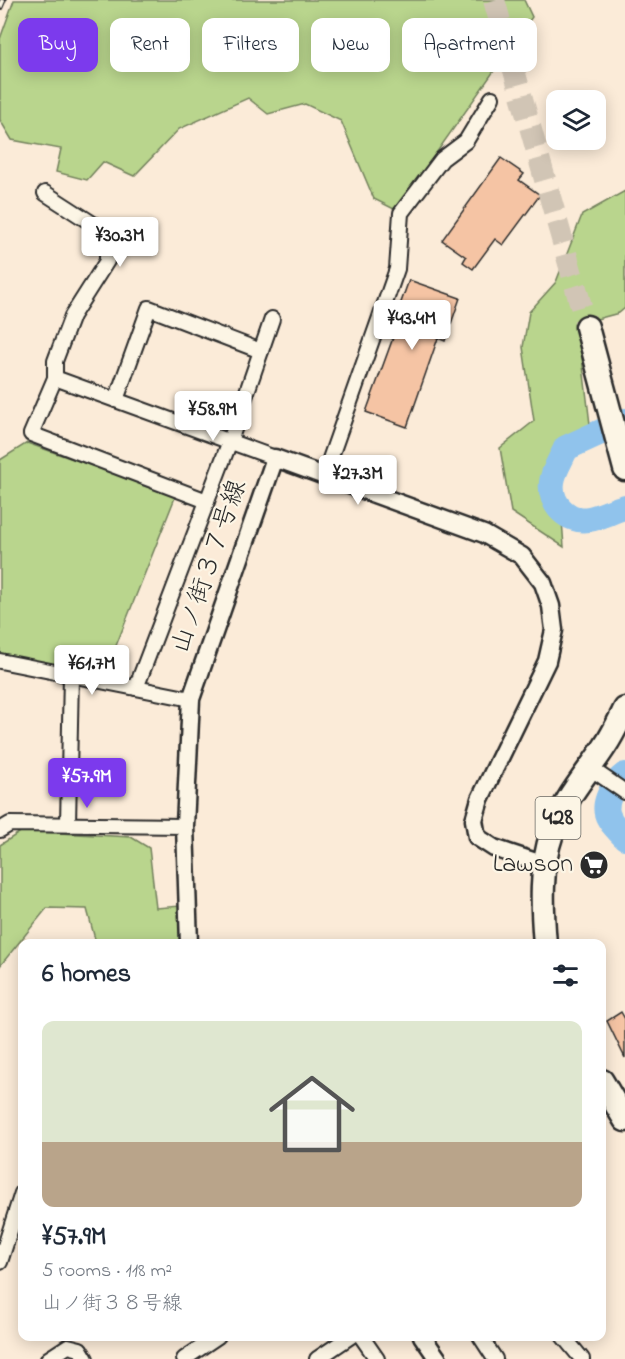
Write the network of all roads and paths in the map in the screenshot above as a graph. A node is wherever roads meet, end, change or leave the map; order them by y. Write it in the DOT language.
graph roads {
  1 [pos="492,98"];
  2 [pos="45,193"];
  3 [pos="272,319"];
  4 [pos="587,327"];
  5 [pos="261,351"];
  6 [pos="55,378"];
  7 [pos="116,400"];
  8 [pos="230,441"];
  9 [pos="275,458"];
  10 [pos="625,469"];
  11 [pos="324,476"];
  12 [pos="207,501"];
  13 [pos="0,661"];
  14 [pos="71,675"];
  15 [pos="136,688"];
  16 [pos="191,699"];
  17 [pos="625,708"];
  18 [pos="616,738"];
  19 [pos="596,774"];
  20 [pos="625,792"];
  21 [pos="68,824"];
  22 [pos="184,826"];
  23 [pos="0,830"];
  24 [pos="545,865"];
  25 [pos="189,939"];
  26 [pos="545,939"];
  27 [pos="606,1088"];
  28 [pos="625,1120"];
  29 [pos="18,1206"];
  30 [pos="0,1262"];
  31 [pos="211,1341"];
  32 [pos="344,1341"];
  33 [pos="364,1341"];
  34 [pos="425,1341"];
  35 [pos="483,1341"];
  36 [pos="567,1341"];
  37 [pos="48,1359"];
  38 [pos="86,1359"];
  39 [pos="184,1359"];
  40 [pos="317,1359"];
  41 [pos="377,1359"];
  42 [pos="438,1359"];
  43 [pos="495,1359"];
  44 [pos="582,1359"];
  1 -- 11 [label="street"];
  2 -- 6 [label="street"];
  3 -- 5 [label="street"];
  4 -- 10 [label="highway"];
  5 -- 7 [label="street"];
  5 -- 8 [label="street"];
  6 -- 7 [label="street, 山ノ街３７号線"];
  6 -- 12 [label="street"];
  7 -- 8 [label="street, 山ノ街３７号線"];
  8 -- 9 [label="street, 山ノ街３７号線"];
  8 -- 12 [label="street"];
  9 -- 11 [label="street, 山ノ街３７号線"];
  9 -- 16 [label="street, 山ノ街３７号線"];
  11 -- 24 [label="street, 山ノ街３７号線"];
  12 -- 15 [label="street"];
  13 -- 14 [label="street"];
  14 -- 15 [label="street"];
  14 -- 21 [label="street"];
  15 -- 16 [label="street"];
  16 -- 22 [label="street, 山ノ街３７号線"];
  17 -- 18 [label="highway, 428"];
  18 -- 19 [label="highway, 428"];
  19 -- 20 [label="street"];
  19 -- 24 [label="highway, 428"];
  21 -- 22 [label="street"];
  21 -- 23 [label="street"];
  22 -- 25 [label="street, 山ノ街３７号線"];
  24 -- 26 [label="highway, 428"];
  27 -- 28 [label="highway"];
  29 -- 30 [label="street"];
  31 -- 39 [label="street"];
  32 -- 40 [label="street"];
  33 -- 41 [label="street"];
  34 -- 42 [label="street"];
  35 -- 43 [label="street"];
  36 -- 44 [label="street"];
  37 -- 38 [label="street"];
}
